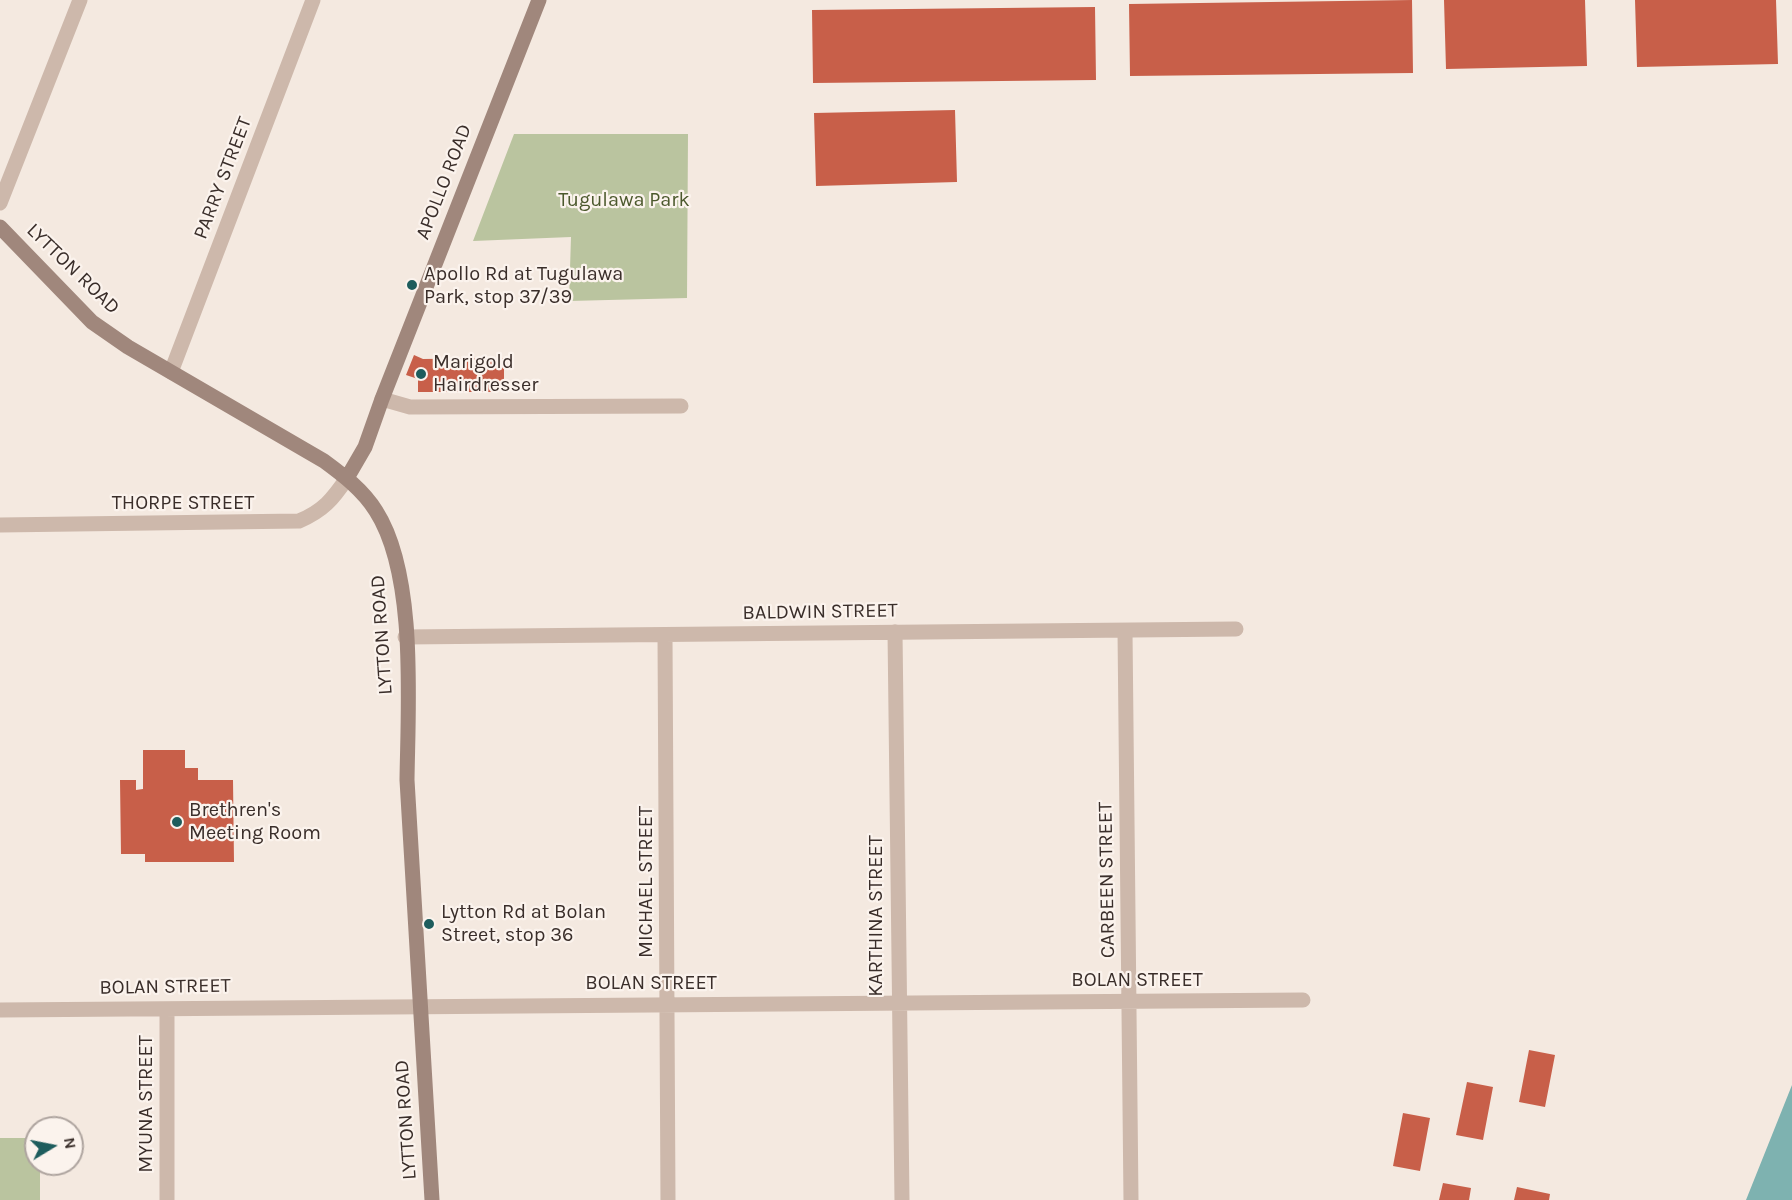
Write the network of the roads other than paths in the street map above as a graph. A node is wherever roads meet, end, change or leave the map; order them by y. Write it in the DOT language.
graph roads {
  1 [pos="80,0"];
  2 [pos="313,0"];
  3 [pos="539,0"];
  4 [pos="0,203"];
  5 [pos="0,227"];
  6 [pos="171,372"];
  7 [pos="382,399"];
  8 [pos="681,406"];
  9 [pos="347,478"];
  10 [pos="0,525"];
  11 [pos="1236,629"];
  12 [pos="1125,631"];
  13 [pos="895,632"];
  14 [pos="665,636"];
  15 [pos="405,637"];
  16 [pos="1303,1000"];
  17 [pos="1130,1001"];
  18 [pos="898,1003"];
  19 [pos="668,1004"];
  20 [pos="420,1006"];
  21 [pos="167,1009"];
  22 [pos="0,1010"];
  23 [pos="167,1200"];
  24 [pos="432,1200"];
  25 [pos="668,1200"];
  26 [pos="902,1200"];
  27 [pos="1131,1200"];
  1 -- 4 [label="street"];
  2 -- 6 [label="street, PARRY STREET"];
  3 -- 7 [label="main road, APOLLO ROAD"];
  5 -- 6 [label="main road, LYTTON ROAD"];
  6 -- 9 [label="main road, LYTTON ROAD"];
  7 -- 8 [label="street"];
  7 -- 9 [label="main road, APOLLO ROAD"];
  9 -- 10 [label="street, THORPE STREET"];
  9 -- 15 [label="main road, LYTTON ROAD"];
  11 -- 12 [label="street, BALDWIN STREET"];
  12 -- 13 [label="street, BALDWIN STREET"];
  12 -- 17 [label="street, CARBEEN STREET"];
  13 -- 14 [label="street, BALDWIN STREET"];
  13 -- 18 [label="street, KARTHINA STREET"];
  14 -- 15 [label="street, BALDWIN STREET"];
  14 -- 19 [label="street, MICHAEL STREET"];
  15 -- 20 [label="main road, LYTTON ROAD"];
  16 -- 17 [label="street, BOLAN STREET"];
  17 -- 18 [label="street, BOLAN STREET"];
  17 -- 27 [label="street, CARBEEN STREET"];
  18 -- 19 [label="street, BOLAN STREET"];
  18 -- 26 [label="street, KARTHINA STREET"];
  19 -- 20 [label="street, BOLAN STREET"];
  19 -- 25 [label="street, MICHAEL STREET"];
  20 -- 21 [label="street, BOLAN STREET"];
  20 -- 24 [label="main road, LYTTON ROAD"];
  21 -- 22 [label="street, BOLAN STREET"];
  21 -- 23 [label="street, MYUNA STREET"];
}
